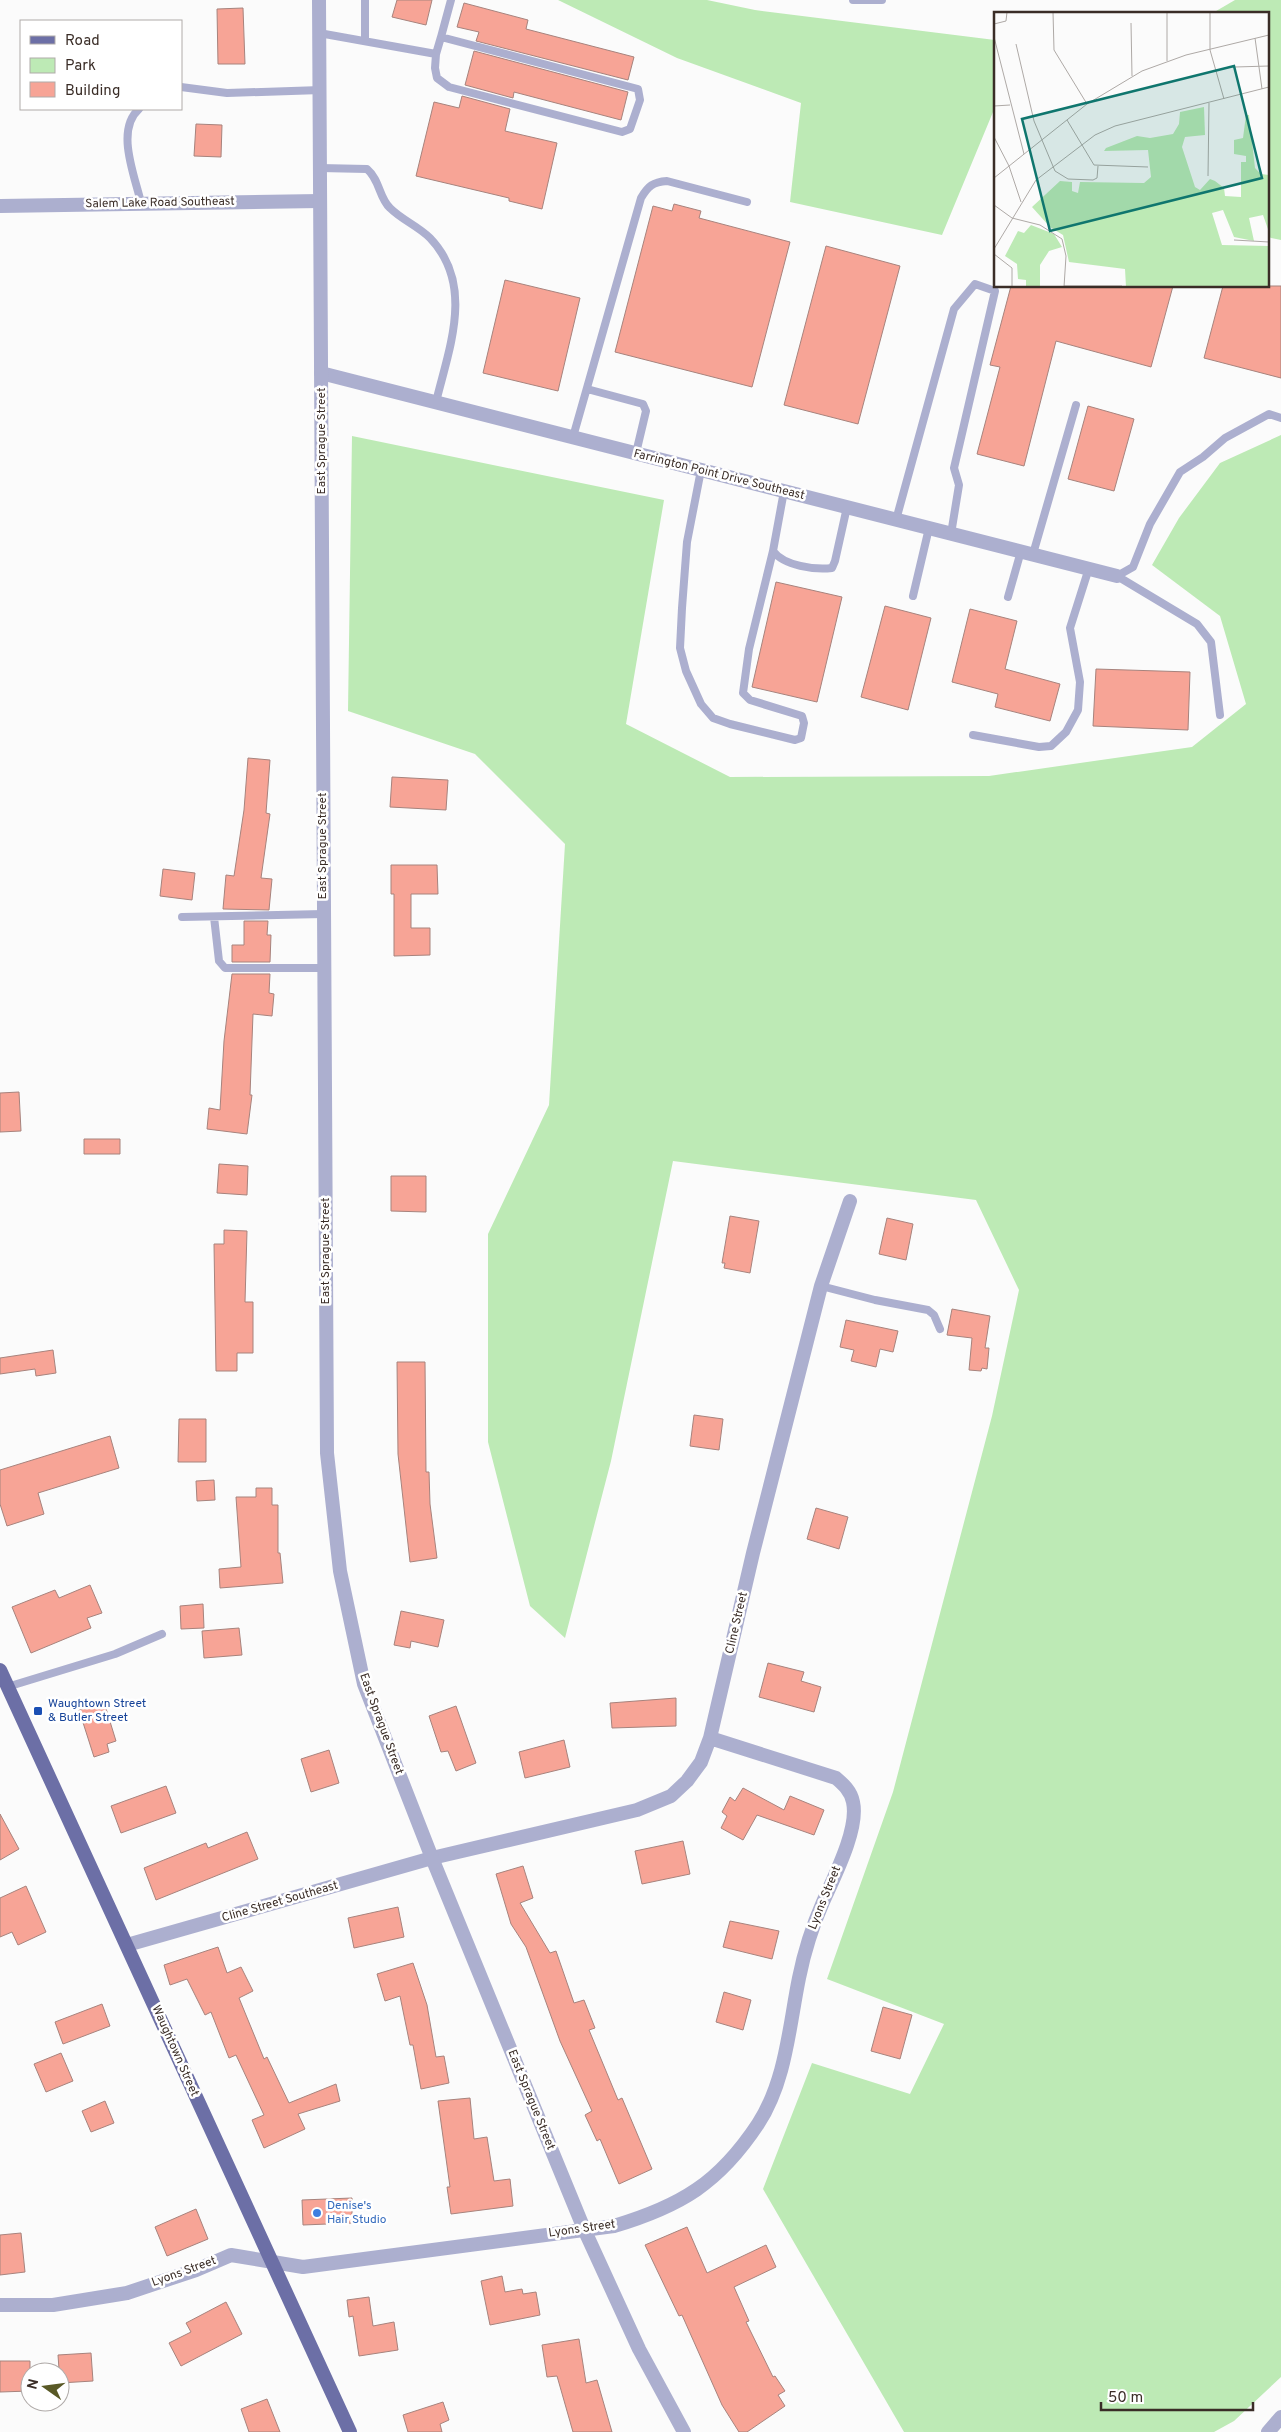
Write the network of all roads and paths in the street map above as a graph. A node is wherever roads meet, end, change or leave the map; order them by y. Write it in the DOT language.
graph roads {
  1 [pos="319,0"];
  2 [pos="365,0"];
  3 [pos="451,0"];
  4 [pos="853,0"];
  5 [pos="882,0"];
  6 [pos="319,33"];
  7 [pos="441,37"];
  8 [pos="365,41"];
  9 [pos="436,54"];
  10 [pos="182,87"];
  11 [pos="320,90"];
  12 [pos="138,110"];
  13 [pos="320,168"];
  14 [pos="320,200"];
  15 [pos="747,202"];
  16 [pos="141,203"];
  17 [pos="0,206"];
  18 [pos="321,373"];
  19 [pos="587,389"];
  20 [pos="436,402"];
  21 [pos="1076,405"];
  22 [pos="1281,418"];
  23 [pos="573,437"];
  24 [pos="636,453"];
  25 [pos="701,470"];
  26 [pos="784,491"];
  27 [pos="847,507"];
  28 [pos="896,520"];
  29 [pos="929,528"];
  30 [pos="951,534"];
  31 [pos="773,552"];
  32 [pos="1027,553"];
  33 [pos="1089,568"];
  34 [pos="1117,576"];
  35 [pos="913,596"];
  36 [pos="1008,597"];
  37 [pos="1220,715"];
  38 [pos="973,735"];
  39 [pos="324,914"];
  40 [pos="182,917"];
  41 [pos="214,917"];
  42 [pos="324,968"];
  43 [pos="850,1201"];
  44 [pos="821,1286"];
  45 [pos="940,1328"];
  46 [pos="162,1634"];
  47 [pos="0,1670"];
  48 [pos="3,1688"];
  49 [pos="710,1738"];
  50 [pos="432,1858"];
  51 [pos="128,1945"];
  52 [pos="584,2229"];
  53 [pos="271,2262"];
  54 [pos="0,2305"];
  55 [pos="1281,2417"];
  56 [pos="350,2432"];
  57 [pos="684,2432"];
  58 [pos="1268,2432"];
  1 -- 6 [label="street, East Sprague Street"];
  2 -- 8 [label="lane"];
  3 -- 7 [label="lane"];
  4 -- 5 [label="lane"];
  6 -- 8 [label="lane"];
  6 -- 11 [label="street, East Sprague Street"];
  7 -- 9 [label="lane"];
  7 -- 9 [label="lane"];
  8 -- 9 [label="lane"];
  10 -- 11 [label="lane"];
  11 -- 13 [label="street, East Sprague Street"];
  12 -- 16 [label="lane"];
  13 -- 14 [label="street, East Sprague Street"];
  13 -- 20 [label="lane"];
  14 -- 16 [label="street, Salem Lake Road Southeast"];
  14 -- 18 [label="street, East Sprague Street"];
  15 -- 19 [label="lane"];
  16 -- 17 [label="street, Salem Lake Road Southeast"];
  18 -- 20 [label="street, Farrington Point Drive Southeast"];
  18 -- 39 [label="street, East Sprague Street"];
  19 -- 23 [label="lane"];
  19 -- 24 [label="lane"];
  20 -- 23 [label="street, Farrington Point Drive Southeast"];
  21 -- 32 [label="lane"];
  22 -- 34 [label="lane"];
  23 -- 24 [label="street, Farrington Point Drive Southeast"];
  24 -- 25 [label="street, Farrington Point Drive Southeast"];
  25 -- 26 [label="street, Farrington Point Drive Southeast"];
  25 -- 31 [label="lane"];
  26 -- 27 [label="street, Farrington Point Drive Southeast"];
  26 -- 31 [label="lane"];
  27 -- 28 [label="street, Farrington Point Drive Southeast"];
  27 -- 31 [label="lane"];
  28 -- 29 [label="street, Farrington Point Drive Southeast"];
  28 -- 30 [label="lane"];
  29 -- 30 [label="street, Farrington Point Drive Southeast"];
  29 -- 35 [label="lane"];
  30 -- 32 [label="street, Farrington Point Drive Southeast"];
  32 -- 33 [label="street, Farrington Point Drive Southeast"];
  32 -- 36 [label="lane"];
  33 -- 34 [label="street, Farrington Point Drive Southeast"];
  33 -- 38 [label="lane"];
  34 -- 37 [label="lane"];
  39 -- 41 [label="lane"];
  39 -- 42 [label="street, East Sprague Street"];
  40 -- 41 [label="lane"];
  41 -- 42 [label="lane"];
  42 -- 50 [label="street, East Sprague Street"];
  43 -- 44 [label="street, Cline Street"];
  44 -- 45 [label="lane"];
  44 -- 49 [label="street, Cline Street"];
  46 -- 48 [label="lane"];
  47 -- 48 [label="main road, Waughtown Street"];
  48 -- 51 [label="main road, Waughtown Street"];
  49 -- 50 [label="street, Cline Street"];
  49 -- 52 [label="street, Lyons Street"];
  50 -- 51 [label="street, Cline Street Southeast"];
  50 -- 52 [label="street, East Sprague Street"];
  51 -- 53 [label="main road, Waughtown Street"];
  52 -- 53 [label="street, Lyons Street"];
  52 -- 57 [label="street, East Sprague Street"];
  53 -- 54 [label="street, Lyons Street"];
  53 -- 56 [label="main road, Waughtown Street"];
  55 -- 58 [label="street"];
}
